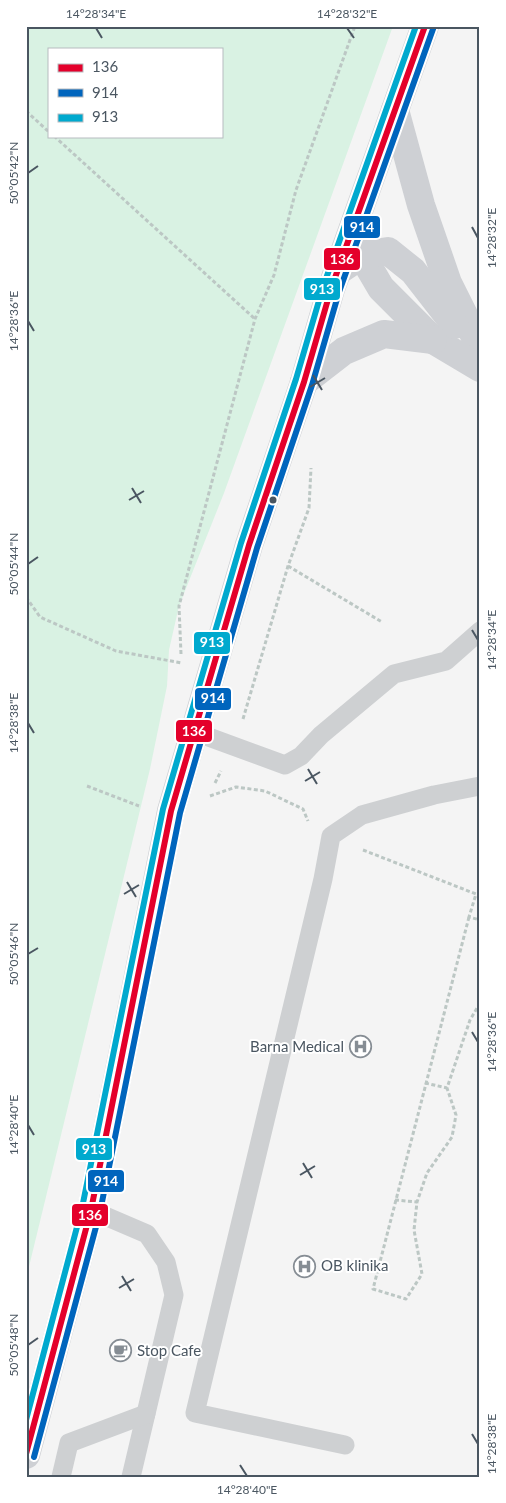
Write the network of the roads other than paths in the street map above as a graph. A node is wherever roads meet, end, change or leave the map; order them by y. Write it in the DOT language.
graph roads {
  1 [pos="424,26"];
  2 [pos="396,110"];
  3 [pos="356,246"];
  4 [pos="433,340"];
  5 [pos="480,346"];
  6 [pos="480,357"];
  7 [pos="480,368"];
  8 [pos="304,382"];
  9 [pos="480,631"];
  10 [pos="195,732"];
  11 [pos="480,786"];
  12 [pos="91,1210"];
  13 [pos="146,1414"];
  14 [pos="345,1445"];
  15 [pos="26,1455"];
  16 [pos="61,1477"];
  17 [pos="131,1477"];
  1 -- 2 [label="main road"];
  2 -- 3 [label="main road"];
  2 -- 5 [label="main road"];
  3 -- 4 [label="main road"];
  3 -- 6 [label="main road"];
  3 -- 8 [label="main road"];
  4 -- 7 [label="main road"];
  4 -- 8 [label="main road"];
  8 -- 10 [label="main road"];
  9 -- 10 [label="lane"];
  10 -- 12 [label="main road"];
  11 -- 14 [label="lane"];
  12 -- 13 [label="lane"];
  12 -- 15 [label="main road"];
  13 -- 16 [label="lane"];
  13 -- 17 [label="lane"];
}
